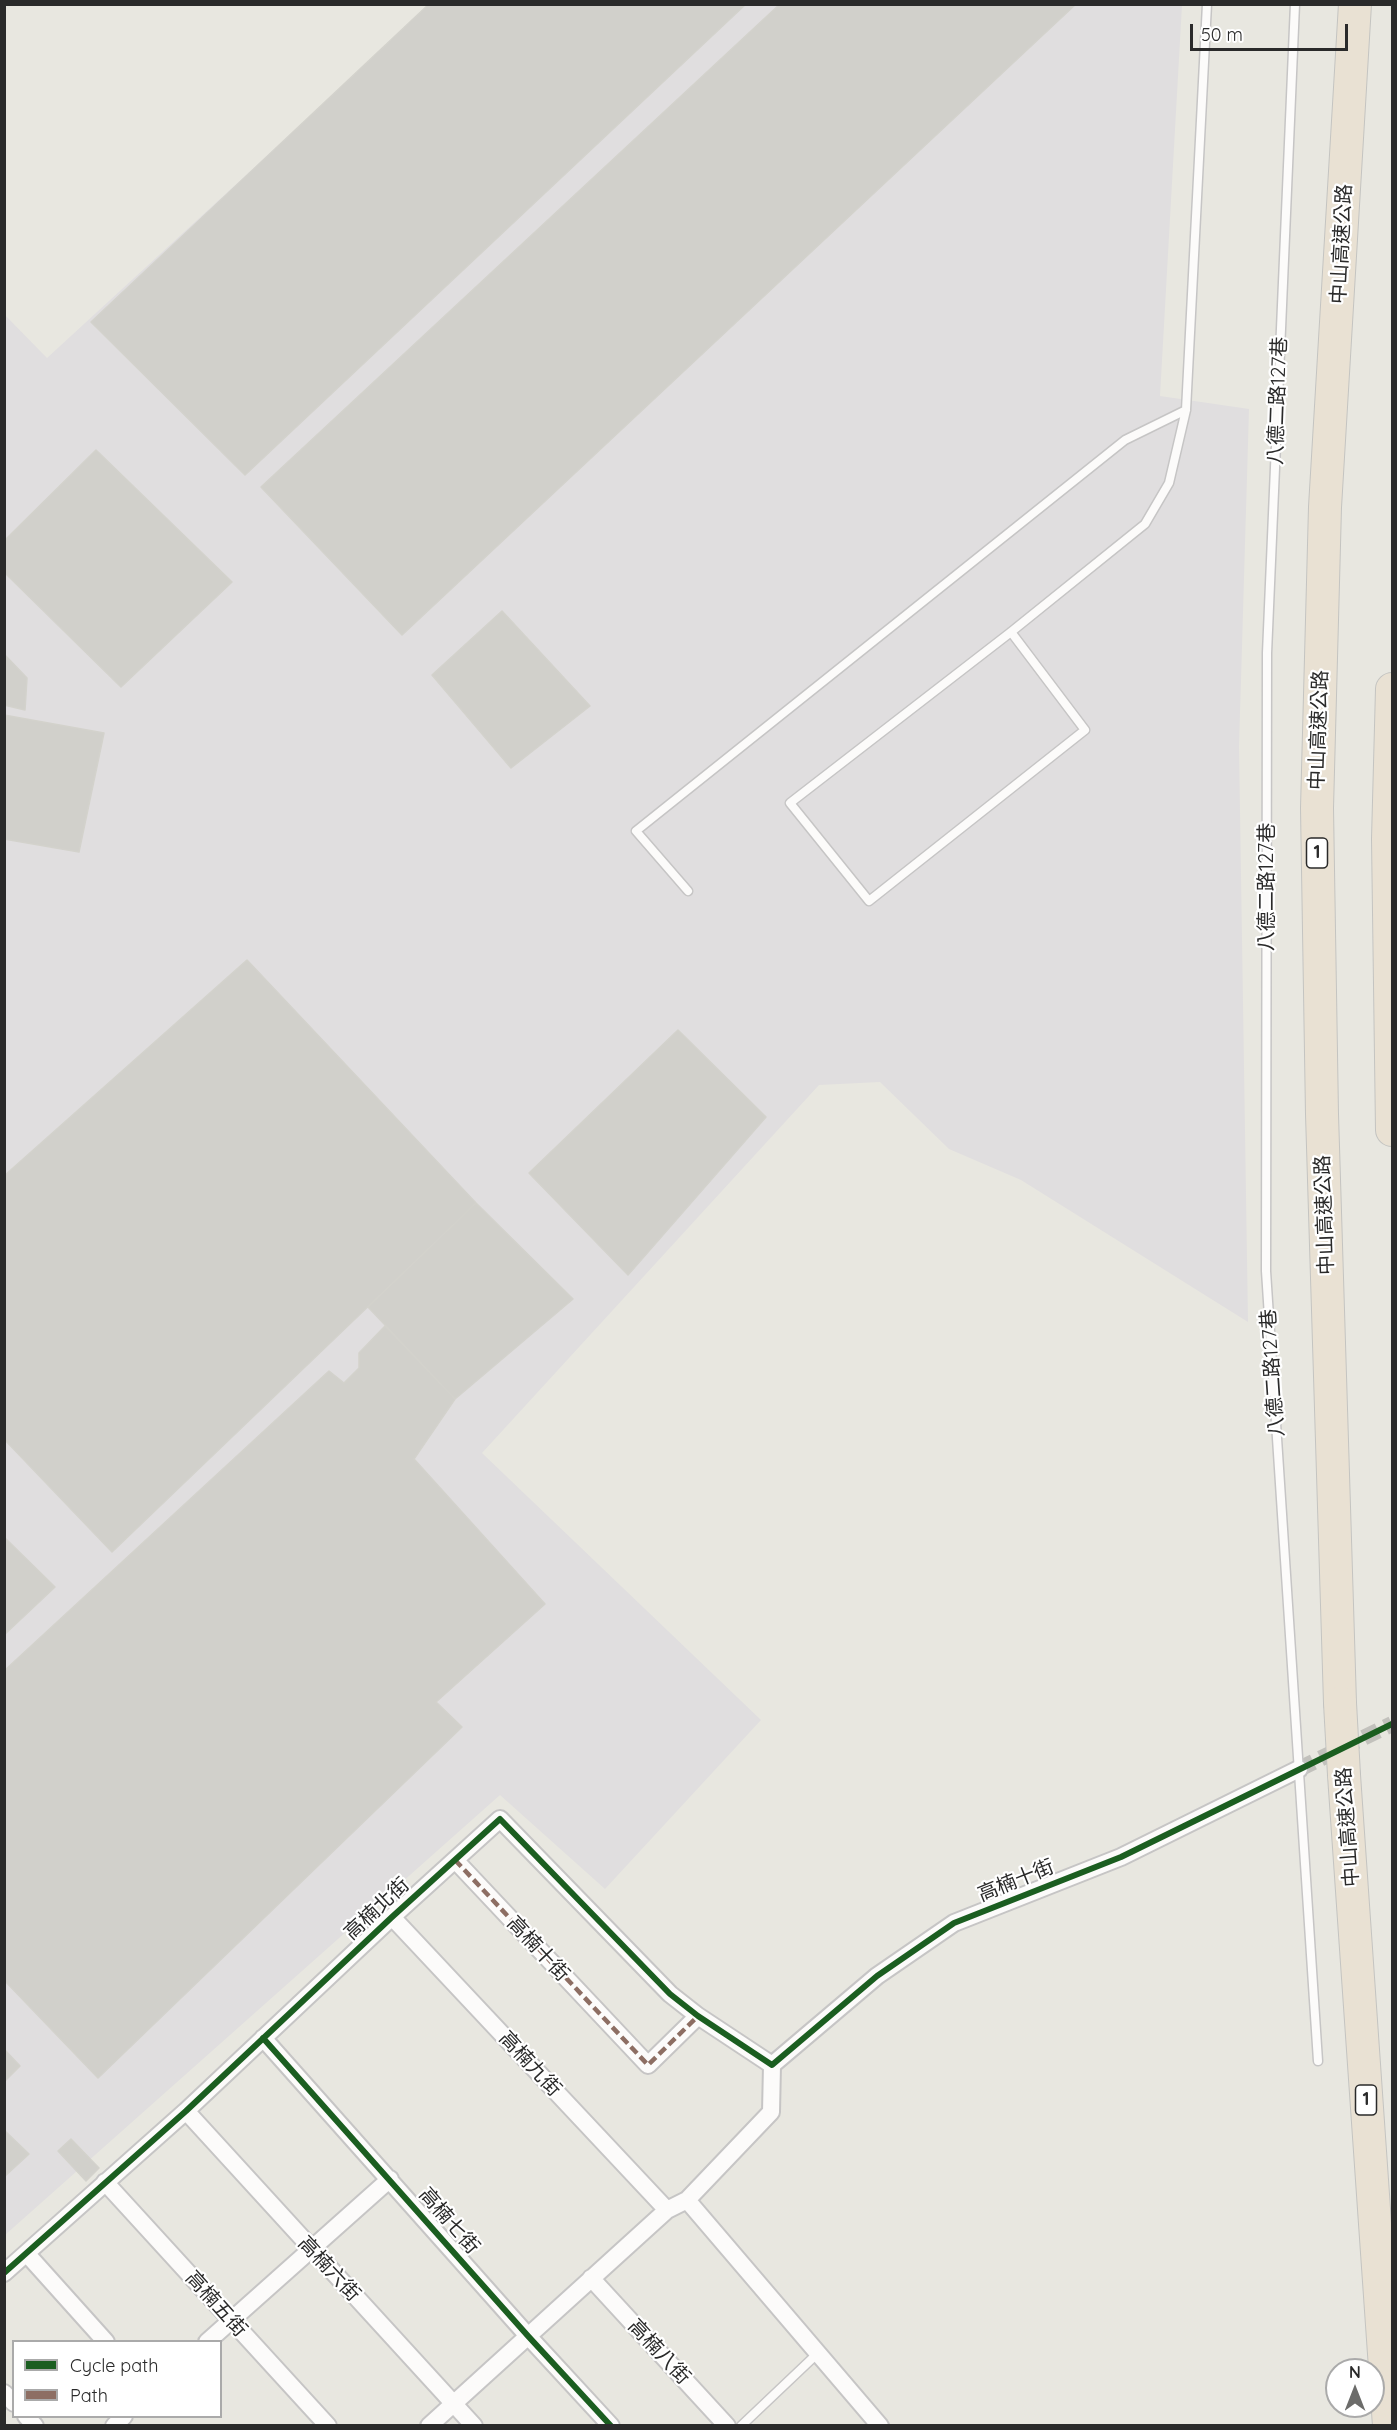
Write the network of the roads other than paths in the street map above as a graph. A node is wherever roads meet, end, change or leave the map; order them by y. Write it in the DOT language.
graph roads {
  1 [pos="1207,4"];
  2 [pos="1295,4"];
  3 [pos="1355,4"];
  4 [pos="1186,410"];
  5 [pos="1011,632"];
  6 [pos="1392,689"];
  7 [pos="688,891"];
  8 [pos="1392,1130"];
  9 [pos="1299,1769"];
  10 [pos="455,1860"];
  11 [pos="392,1917"];
  12 [pos="698,2016"];
  13 [pos="263,2038"];
  14 [pos="1318,2061"];
  15 [pos="772,2065"];
  16 [pos="186,2111"];
  17 [pos="390,2179"];
  18 [pos="105,2182"];
  19 [pos="687,2200"];
  20 [pos="667,2210"];
  21 [pos="311,2250"];
  22 [pos="27,2254"];
  23 [pos="4,2272"];
  24 [pos="591,2278"];
  25 [pos="231,2320"];
  26 [pos="528,2336"];
  27 [pos="104,2340"];
  28 [pos="209,2340"];
  29 [pos="818,2353"];
  30 [pos="453,2403"];
  31 [pos="328,2426"];
  32 [pos="429,2426"];
  33 [pos="474,2426"];
  34 [pos="611,2426"];
  35 [pos="727,2426"];
  36 [pos="741,2426"];
  37 [pos="880,2426"];
  38 [pos="1389,2426"];
  1 -- 4 [label="lane"];
  2 -- 9 [label="lane, 八德二路127巷"];
  3 -- 38 [label="highway, 中山高速公路 / 1, bridge"];
  4 -- 5 [label="lane"];
  4 -- 7 [label="lane"];
  5 -- 5 [label="lane"];
  6 -- 8 [label="highway"];
  9 -- 14 [label="lane, 八德二路127巷"];
  9 -- 15 [label="street, 高楠十街"];
  10 -- 11 [label="street, 高楠北街"];
  10 -- 12 [label="street, 高楠北街"];
  10 -- 12 [label="street, 高楠十街"];
  11 -- 13 [label="street, 高楠北街"];
  11 -- 20 [label="street, 高楠九街"];
  12 -- 15 [label="street, 高楠北街"];
  13 -- 16 [label="street, 高楠北街"];
  13 -- 17 [label="street, 高楠七街"];
  15 -- 19 [label="street"];
  16 -- 18 [label="street, 高楠北街"];
  16 -- 21 [label="street, 高楠六街"];
  17 -- 21 [label="street"];
  17 -- 26 [label="street, 高楠七街"];
  18 -- 22 [label="street, 高楠北街"];
  18 -- 25 [label="street, 高楠五街"];
  19 -- 20 [label="street"];
  19 -- 29 [label="street"];
  20 -- 24 [label="street"];
  21 -- 25 [label="street"];
  21 -- 30 [label="street, 高楠六街"];
  22 -- 23 [label="street, 高楠北街"];
  22 -- 27 [label="street"];
  24 -- 26 [label="street"];
  24 -- 35 [label="street, 高楠八街"];
  25 -- 28 [label="street"];
  25 -- 31 [label="street, 高楠五街"];
  26 -- 30 [label="street"];
  26 -- 34 [label="street, 高楠七街"];
  29 -- 36 [label="lane"];
  29 -- 37 [label="street"];
  30 -- 32 [label="street"];
  30 -- 33 [label="street, 高楠六街"];
}
